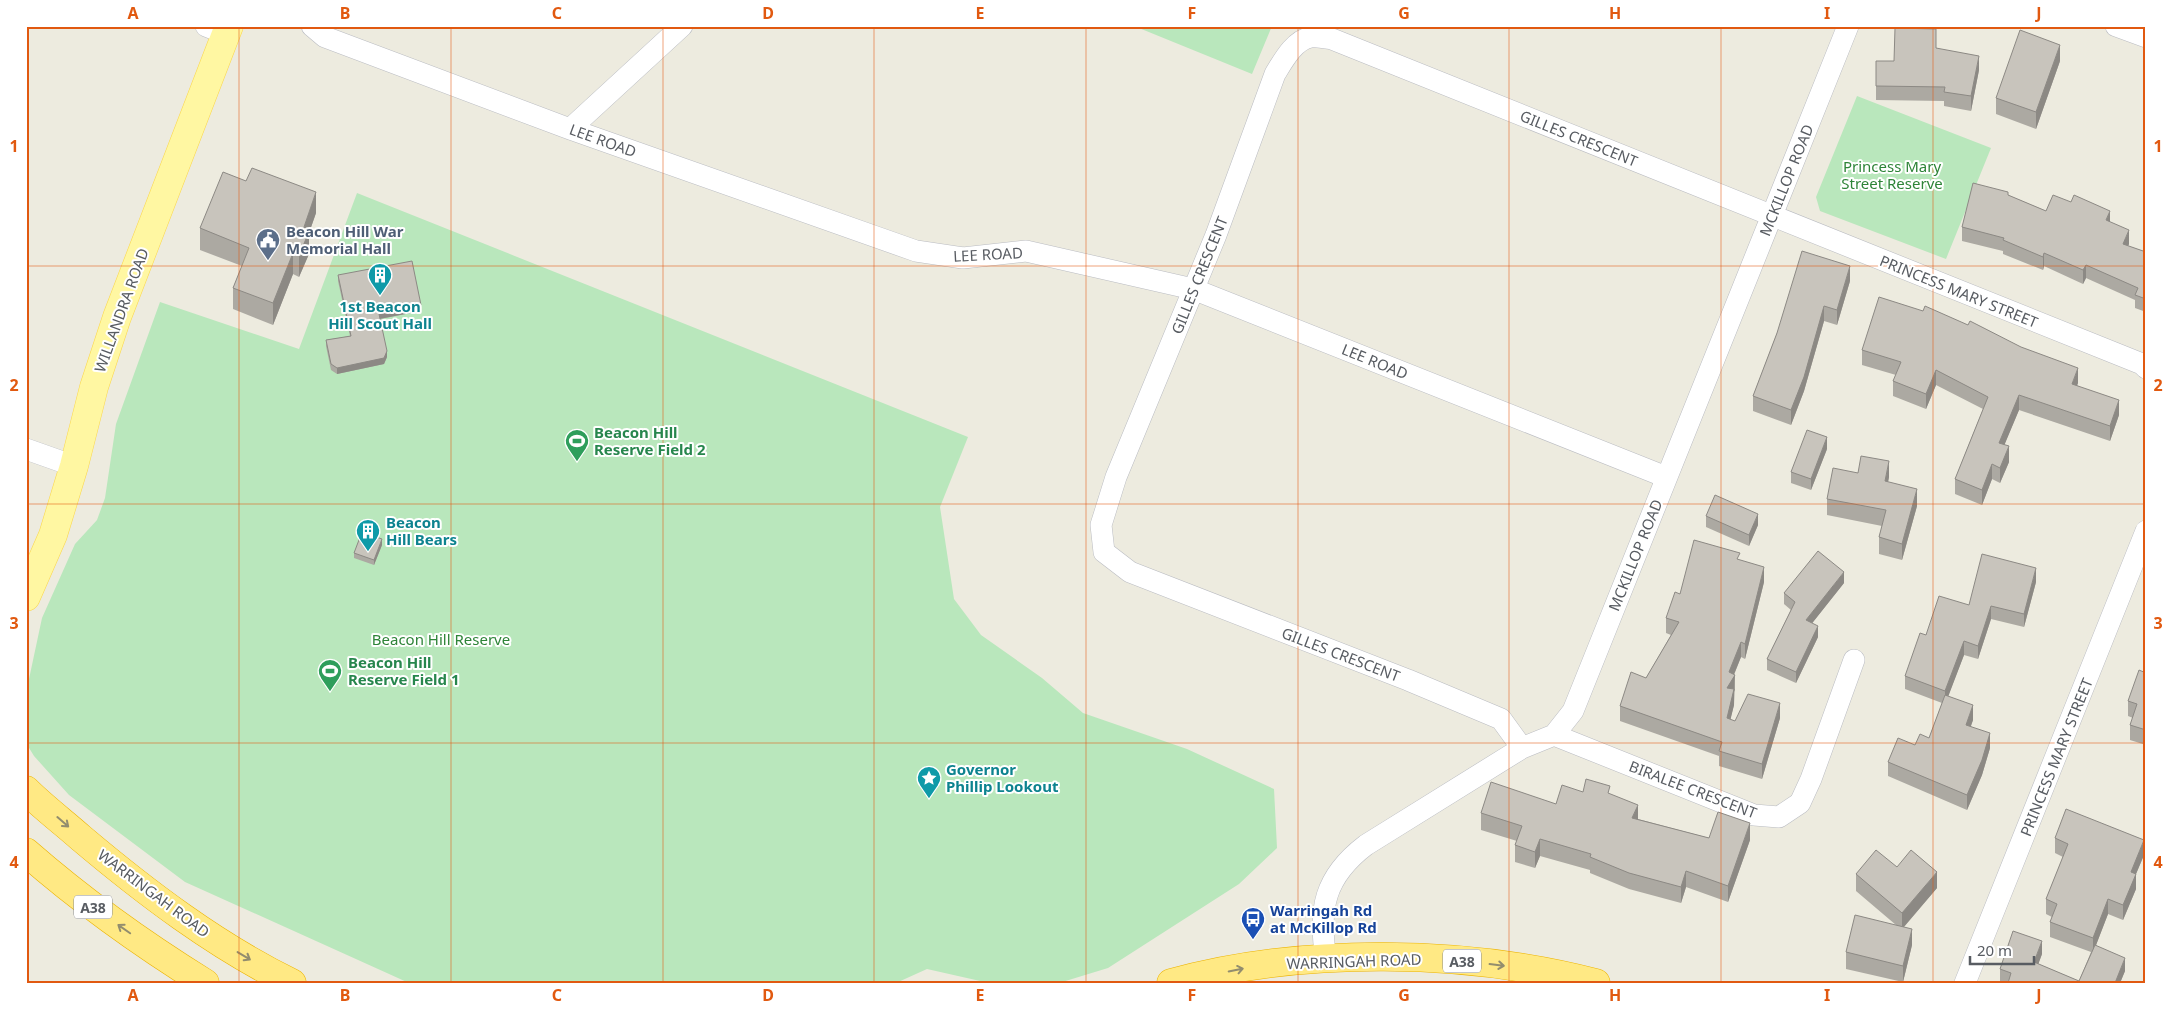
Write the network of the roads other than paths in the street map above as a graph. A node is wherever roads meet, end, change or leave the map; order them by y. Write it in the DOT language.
graph roads {
  1 [pos="682,26"];
  2 [pos="1848,26"];
  3 [pos="2116,26"];
  4 [pos="220,29"];
  5 [pos="318,32"];
  6 [pos="2146,37"];
  7 [pos="570,129"];
  8 [pos="1772,216"];
  9 [pos="1193,288"];
  10 [pos="2146,368"];
  11 [pos="26,449"];
  12 [pos="74,466"];
  13 [pos="1666,477"];
  14 [pos="2146,531"];
  15 [pos="26,597"];
  16 [pos="1854,660"];
  17 [pos="1554,735"];
  18 [pos="1522,748"];
  19 [pos="26,790"];
  20 [pos="26,852"];
  21 [pos="1327,971"];
  22 [pos="205,983"];
  23 [pos="292,983"];
  24 [pos="1171,983"];
  25 [pos="1596,983"];
  26 [pos="1966,983"];
  1 -- 7 [label="street"];
  2 -- 8 [label="street, MCKILLOP ROAD"];
  3 -- 6 [label="street"];
  4 -- 12 [label="main road, WILLANDRA ROAD"];
  5 -- 7 [label="street, LEE ROAD"];
  7 -- 9 [label="street, LEE ROAD"];
  8 -- 9 [label="street, GILLES CRESCENT"];
  8 -- 10 [label="street, PRINCESS MARY STREET"];
  8 -- 13 [label="street, MCKILLOP ROAD"];
  9 -- 13 [label="street, LEE ROAD"];
  9 -- 18 [label="street, GILLES CRESCENT"];
  11 -- 12 [label="street"];
  12 -- 15 [label="main road, WILLANDRA ROAD"];
  13 -- 17 [label="street, MCKILLOP ROAD"];
  14 -- 26 [label="street, PRINCESS MARY STREET"];
  16 -- 17 [label="street, BIRALEE CRESCENT"];
  17 -- 18 [label="street, MCKILLOP ROAD"];
  18 -- 21 [label="street, MCKILLOP ROAD"];
  19 -- 23 [label="highway, WARRINGAH ROAD, one-way"];
  22 -- 20 [label="highway, A38, one-way"];
  24 -- 21 [label="highway, WARRINGAH ROAD / A38, one-way"];
  21 -- 25 [label="highway, WARRINGAH ROAD / A38, one-way"];
}
